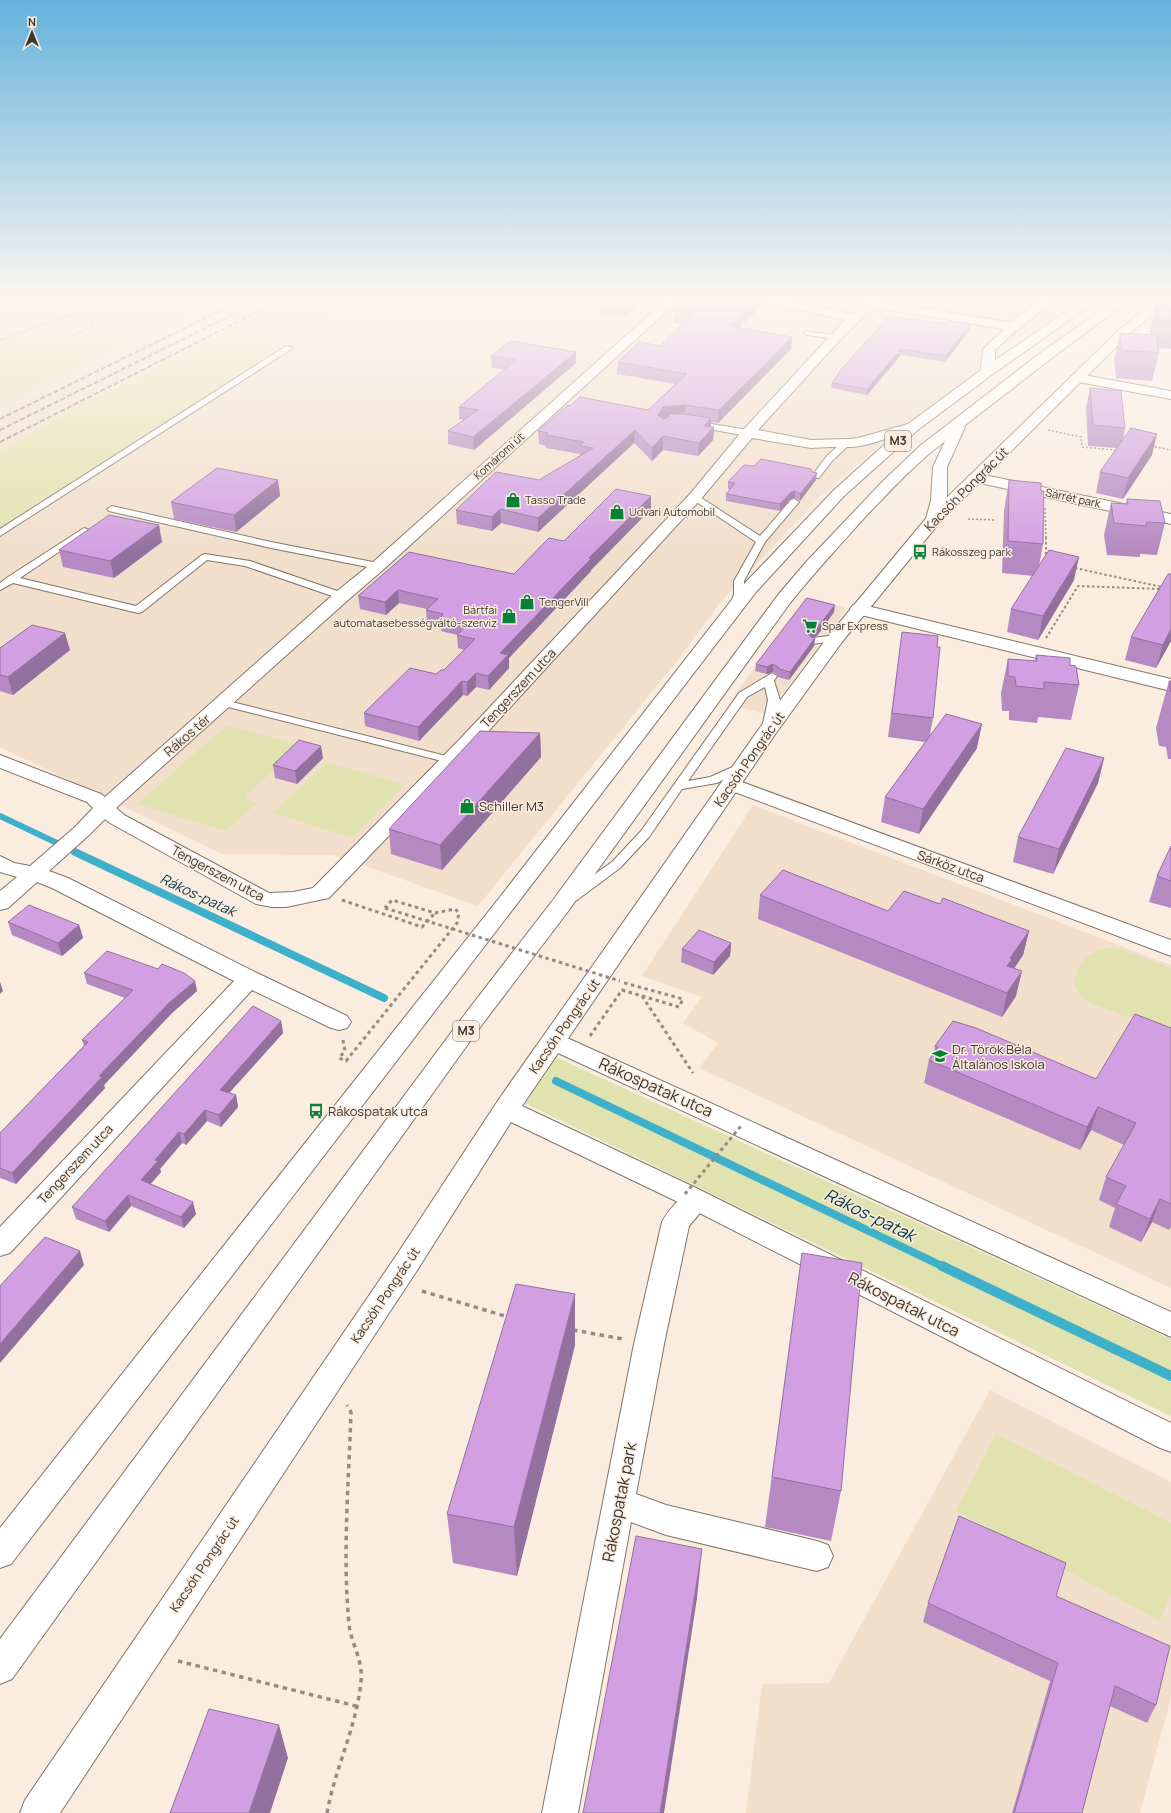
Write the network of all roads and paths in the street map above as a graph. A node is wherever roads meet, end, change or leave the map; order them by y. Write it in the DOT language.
graph roads {
  1 [pos="233,384"];
  2 [pos="580,384"];
  3 [pos="793,384"];
  4 [pos="970,384"];
  5 [pos="1010,384"];
  6 [pos="1072,384"];
  7 [pos="1114,384"];
  8 [pos="1169,392"];
  9 [pos="961,421"];
  10 [pos="684,422"];
  11 [pos="914,426"];
  12 [pos="1029,426"];
  13 [pos="748,433"];
  14 [pos="846,443"];
  15 [pos="1147,445"];
  16 [pos="1116,450"];
  17 [pos="1171,450"];
  18 [pos="816,476"];
  19 [pos="975,478"];
  20 [pos="1054,494"];
  21 [pos="695,498"];
  22 [pos="794,502"];
  23 [pos="112,509"];
  24 [pos="934,519"];
  25 [pos="968,519"];
  26 [pos="1171,519"];
  27 [pos="995,520"];
  28 [pos="84,531"];
  29 [pos="0,533"];
  30 [pos="761,541"];
  31 [pos="1046,561"];
  32 [pos="378,566"];
  33 [pos="1069,566"];
  34 [pos="11,579"];
  35 [pos="0,587"];
  36 [pos="1169,588"];
  37 [pos="1164,589"];
  38 [pos="342,596"];
  39 [pos="735,607"];
  40 [pos="859,609"];
  41 [pos="836,638"];
  42 [pos="813,641"];
  43 [pos="1037,653"];
  44 [pos="1171,685"];
  45 [pos="224,703"];
  46 [pos="768,730"];
  47 [pos="450,760"];
  48 [pos="0,761"];
  49 [pos="744,765"];
  50 [pos="731,784"];
  51 [pos="678,786"];
  52 [pos="105,808"];
  53 [pos="0,863"];
  54 [pos="33,873"];
  55 [pos="321,893"];
  56 [pos="0,903"];
  57 [pos="561,905"];
  58 [pos="435,913"];
  59 [pos="1171,948"];
  60 [pos="249,979"];
  61 [pos="642,996"];
  62 [pos="339,1022"];
  63 [pos="563,1045"];
  64 [pos="693,1073"];
  65 [pos="506,1109"];
  66 [pos="741,1126"];
  67 [pos="691,1197"];
  68 [pos="0,1245"];
  69 [pos="422,1291"];
  70 [pos="510,1318"];
  71 [pos="1171,1325"];
  72 [pos="572,1330"];
  73 [pos="649,1344"];
  74 [pos="347,1405"];
  75 [pos="1171,1438"];
  76 [pos="619,1503"];
  77 [pos="0,1553"];
  78 [pos="817,1556"];
  79 [pos="178,1661"];
  80 [pos="0,1667"];
  81 [pos="356,1706"];
  82 [pos="38,1813"];
  83 [pos="327,1813"];
  84 [pos="560,1813"];
  1 -- 29 [label="lane"];
  2 -- 32 [label="street, Komáromi út"];
  3 -- 13 [label="street, Tengerszem utca"];
  4 -- 11 [label="street, M3"];
  5 -- 9 [label="street, M3"];
  6 -- 12 [label="street, Kacsóh Pongrác út"];
  7 -- 8 [label="street"];
  9 -- 24 [label="street"];
  9 -- 57 [label="street, M3"];
  10 -- 13 [label="lane"];
  11 -- 14 [label="street"];
  11 -- 39 [label="street, M3"];
  12 -- 16 [label="path"];
  12 -- 19 [label="street, Kacsóh Pongrác út"];
  13 -- 14 [label="street"];
  13 -- 21 [label="street, Tengerszem utca"];
  14 -- 18 [label="lane"];
  15 -- 17 [label="path"];
  19 -- 20 [label="street, Sárrét park"];
  19 -- 24 [label="street, Kacsóh Pongrác út"];
  20 -- 26 [label="street, Sárrét park"];
  20 -- 31 [label="path"];
  21 -- 30 [label="lane"];
  21 -- 47 [label="street, Tengerszem utca"];
  22 -- 30 [label="lane"];
  23 -- 32 [label="lane"];
  24 -- 40 [label="street, Kacsóh Pongrác út"];
  25 -- 27 [label="path"];
  28 -- 34 [label="lane"];
  30 -- 39 [label="lane"];
  32 -- 38 [label="street, Komáromi út"];
  33 -- 36 [label="path"];
  34 -- 35 [label="lane"];
  34 -- 38 [label="lane"];
  37 -- 43 [label="path"];
  38 -- 45 [label="street, Rákos tér"];
  39 -- 77 [label="street, M3"];
  40 -- 41 [label="street, Kacsóh Pongrác út"];
  40 -- 43 [label="street"];
  41 -- 42 [label="lane"];
  41 -- 46 [label="street, Kacsóh Pongrác út"];
  43 -- 44 [label="street"];
  45 -- 47 [label="lane"];
  45 -- 52 [label="street, Rákos tér"];
  46 -- 49 [label="street, Kacsóh Pongrác út"];
  46 -- 51 [label="lane"];
  47 -- 55 [label="street, Tengerszem utca"];
  48 -- 52 [label="street"];
  49 -- 50 [label="street, Kacsóh Pongrác út"];
  49 -- 51 [label="lane"];
  50 -- 59 [label="street, Sárköz utca"];
  50 -- 63 [label="street, Kacsóh Pongrác út"];
  51 -- 57 [label="lane"];
  52 -- 54 [label="street, Rákos tér"];
  52 -- 55 [label="street, Tengerszem utca"];
  53 -- 54 [label="street"];
  54 -- 56 [label="street, Rákos tér"];
  54 -- 60 [label="street"];
  55 -- 58 [label="path"];
  57 -- 80 [label="street, M3"];
  58 -- 61 [label="path, bridge"];
  58 -- 62 [label="path"];
  60 -- 62 [label="street"];
  60 -- 68 [label="street, Tengerszem utca"];
  61 -- 63 [label="path"];
  61 -- 64 [label="path"];
  63 -- 65 [label="street, Kacsóh Pongrác út"];
  63 -- 66 [label="street, Rákospatak utca"];
  65 -- 67 [label="street, Rákospatak utca"];
  65 -- 82 [label="street, Kacsóh Pongrác út"];
  66 -- 67 [label="path, bridge"];
  66 -- 71 [label="street, Rákospatak utca"];
  67 -- 73 [label="street, Rákospatak park"];
  67 -- 75 [label="street, Rákospatak utca"];
  69 -- 70 [label="path"];
  72 -- 73 [label="path"];
  73 -- 76 [label="street, Rákospatak park"];
  74 -- 81 [label="path"];
  76 -- 78 [label="street"];
  76 -- 84 [label="street, Rákospatak park"];
  79 -- 81 [label="path"];
  81 -- 83 [label="path"];
}
